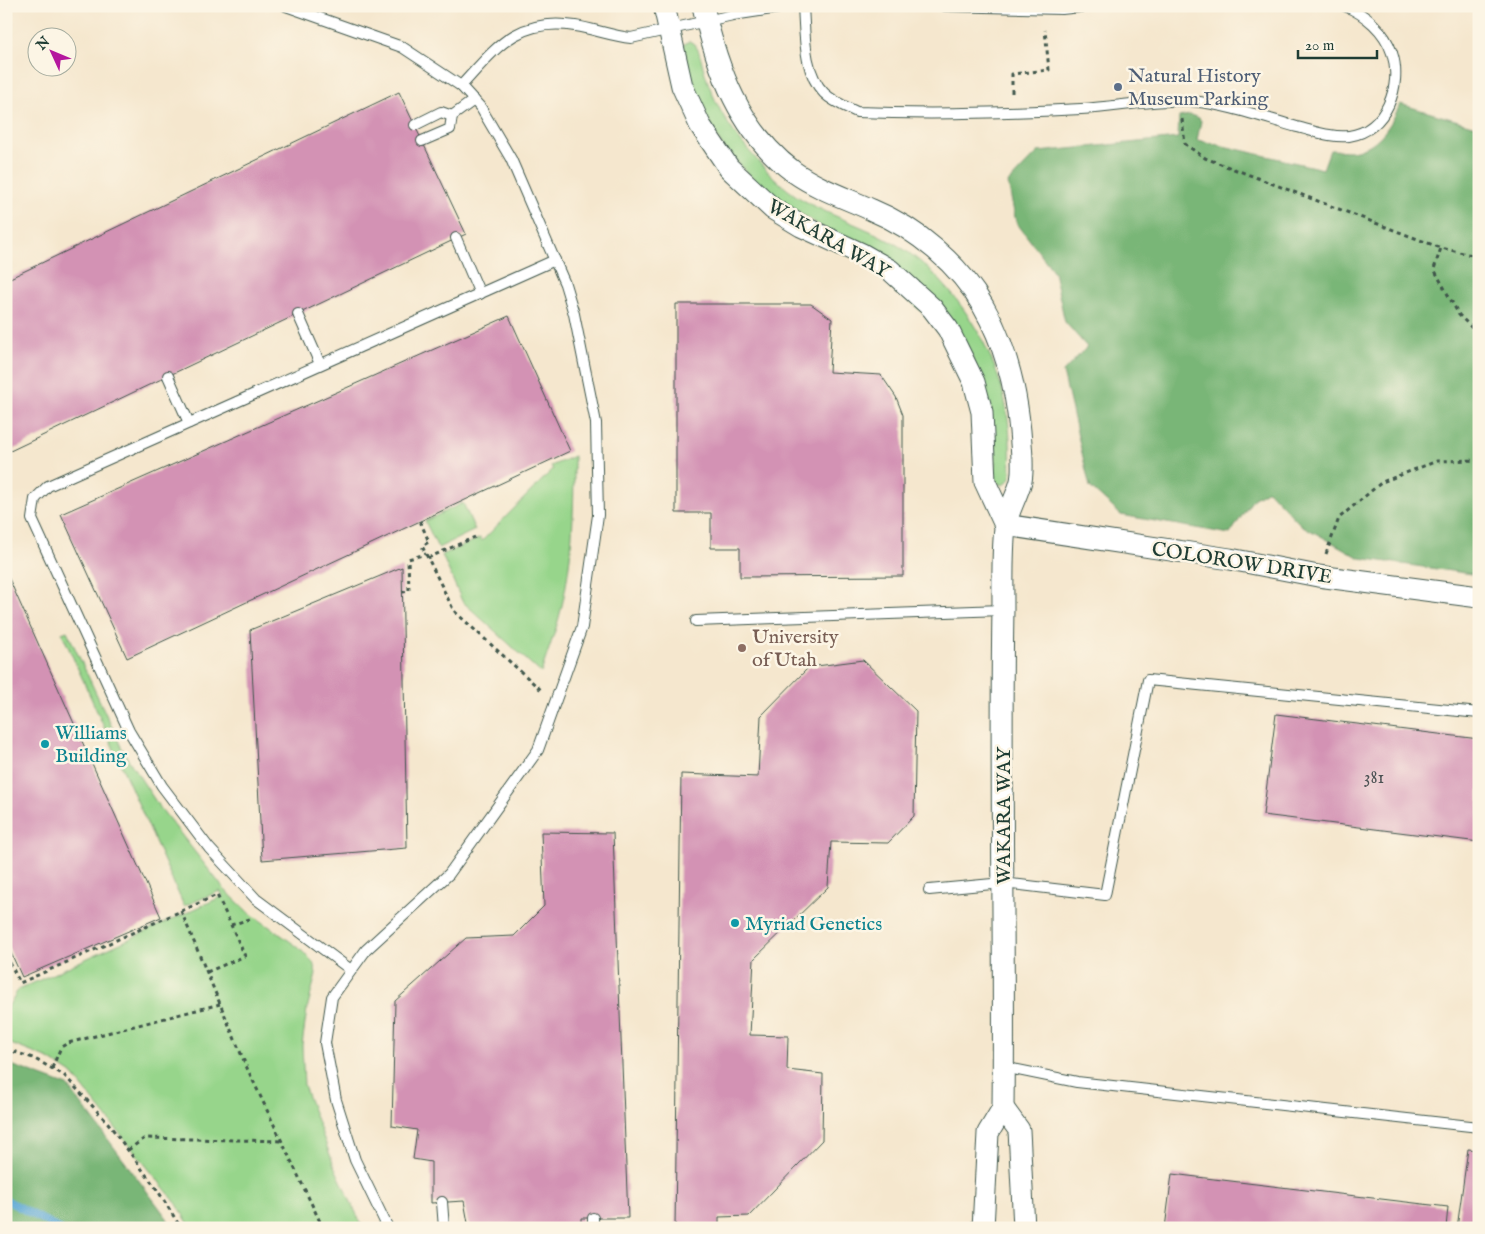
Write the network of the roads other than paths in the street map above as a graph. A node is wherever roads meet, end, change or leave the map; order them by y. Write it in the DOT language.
graph roads {
  1 [pos="286,6"];
  2 [pos="664,6"];
  3 [pos="793,6"];
  4 [pos="802,6"];
  5 [pos="945,6"];
  6 [pos="1089,6"];
  7 [pos="1345,6"];
  8 [pos="705,14"];
  9 [pos="670,31"];
  10 [pos="461,86"];
  11 [pos="474,100"];
  12 [pos="452,116"];
  13 [pos="415,125"];
  14 [pos="422,141"];
  15 [pos="456,238"];
  16 [pos="555,260"];
  17 [pos="480,294"];
  18 [pos="298,314"];
  19 [pos="320,364"];
  20 [pos="168,376"];
  21 [pos="189,423"];
  22 [pos="1005,525"];
  23 [pos="1479,597"];
  24 [pos="1002,610"];
  25 [pos="696,621"];
  26 [pos="1479,713"];
  27 [pos="1003,883"];
  28 [pos="929,890"];
  29 [pos="351,970"];
  30 [pos="1004,1067"];
  31 [pos="1003,1108"];
  32 [pos="1479,1127"];
  33 [pos="442,1202"];
  34 [pos="388,1228"];
  35 [pos="444,1228"];
  36 [pos="983,1228"];
  37 [pos="1024,1228"];
  1 -- 10 [label="lane"];
  2 -- 9 [label="street, WAKARA WAY"];
  3 -- 8 [label="lane"];
  4 -- 7 [label="lane"];
  5 -- 6 [label="lane"];
  8 -- 9 [label="lane"];
  8 -- 22 [label="street, WAKARA WAY"];
  9 -- 10 [label="lane"];
  9 -- 22 [label="street, WAKARA WAY"];
  10 -- 11 [label="lane"];
  11 -- 12 [label="lane"];
  11 -- 16 [label="lane"];
  12 -- 13 [label="lane"];
  12 -- 14 [label="lane"];
  15 -- 17 [label="lane"];
  16 -- 17 [label="lane"];
  16 -- 29 [label="lane"];
  17 -- 19 [label="lane"];
  18 -- 19 [label="lane"];
  19 -- 21 [label="lane"];
  20 -- 21 [label="lane"];
  21 -- 29 [label="lane"];
  22 -- 23 [label="street, COLOROW DRIVE"];
  22 -- 24 [label="street, WAKARA WAY"];
  24 -- 25 [label="lane"];
  24 -- 27 [label="street, WAKARA WAY"];
  26 -- 27 [label="lane"];
  27 -- 28 [label="lane"];
  27 -- 30 [label="street, WAKARA WAY"];
  29 -- 34 [label="lane"];
  30 -- 31 [label="street, WAKARA WAY"];
  30 -- 32 [label="lane"];
  31 -- 36 [label="street, WAKARA WAY"];
  31 -- 37 [label="street"];
  33 -- 35 [label="lane"];
}
